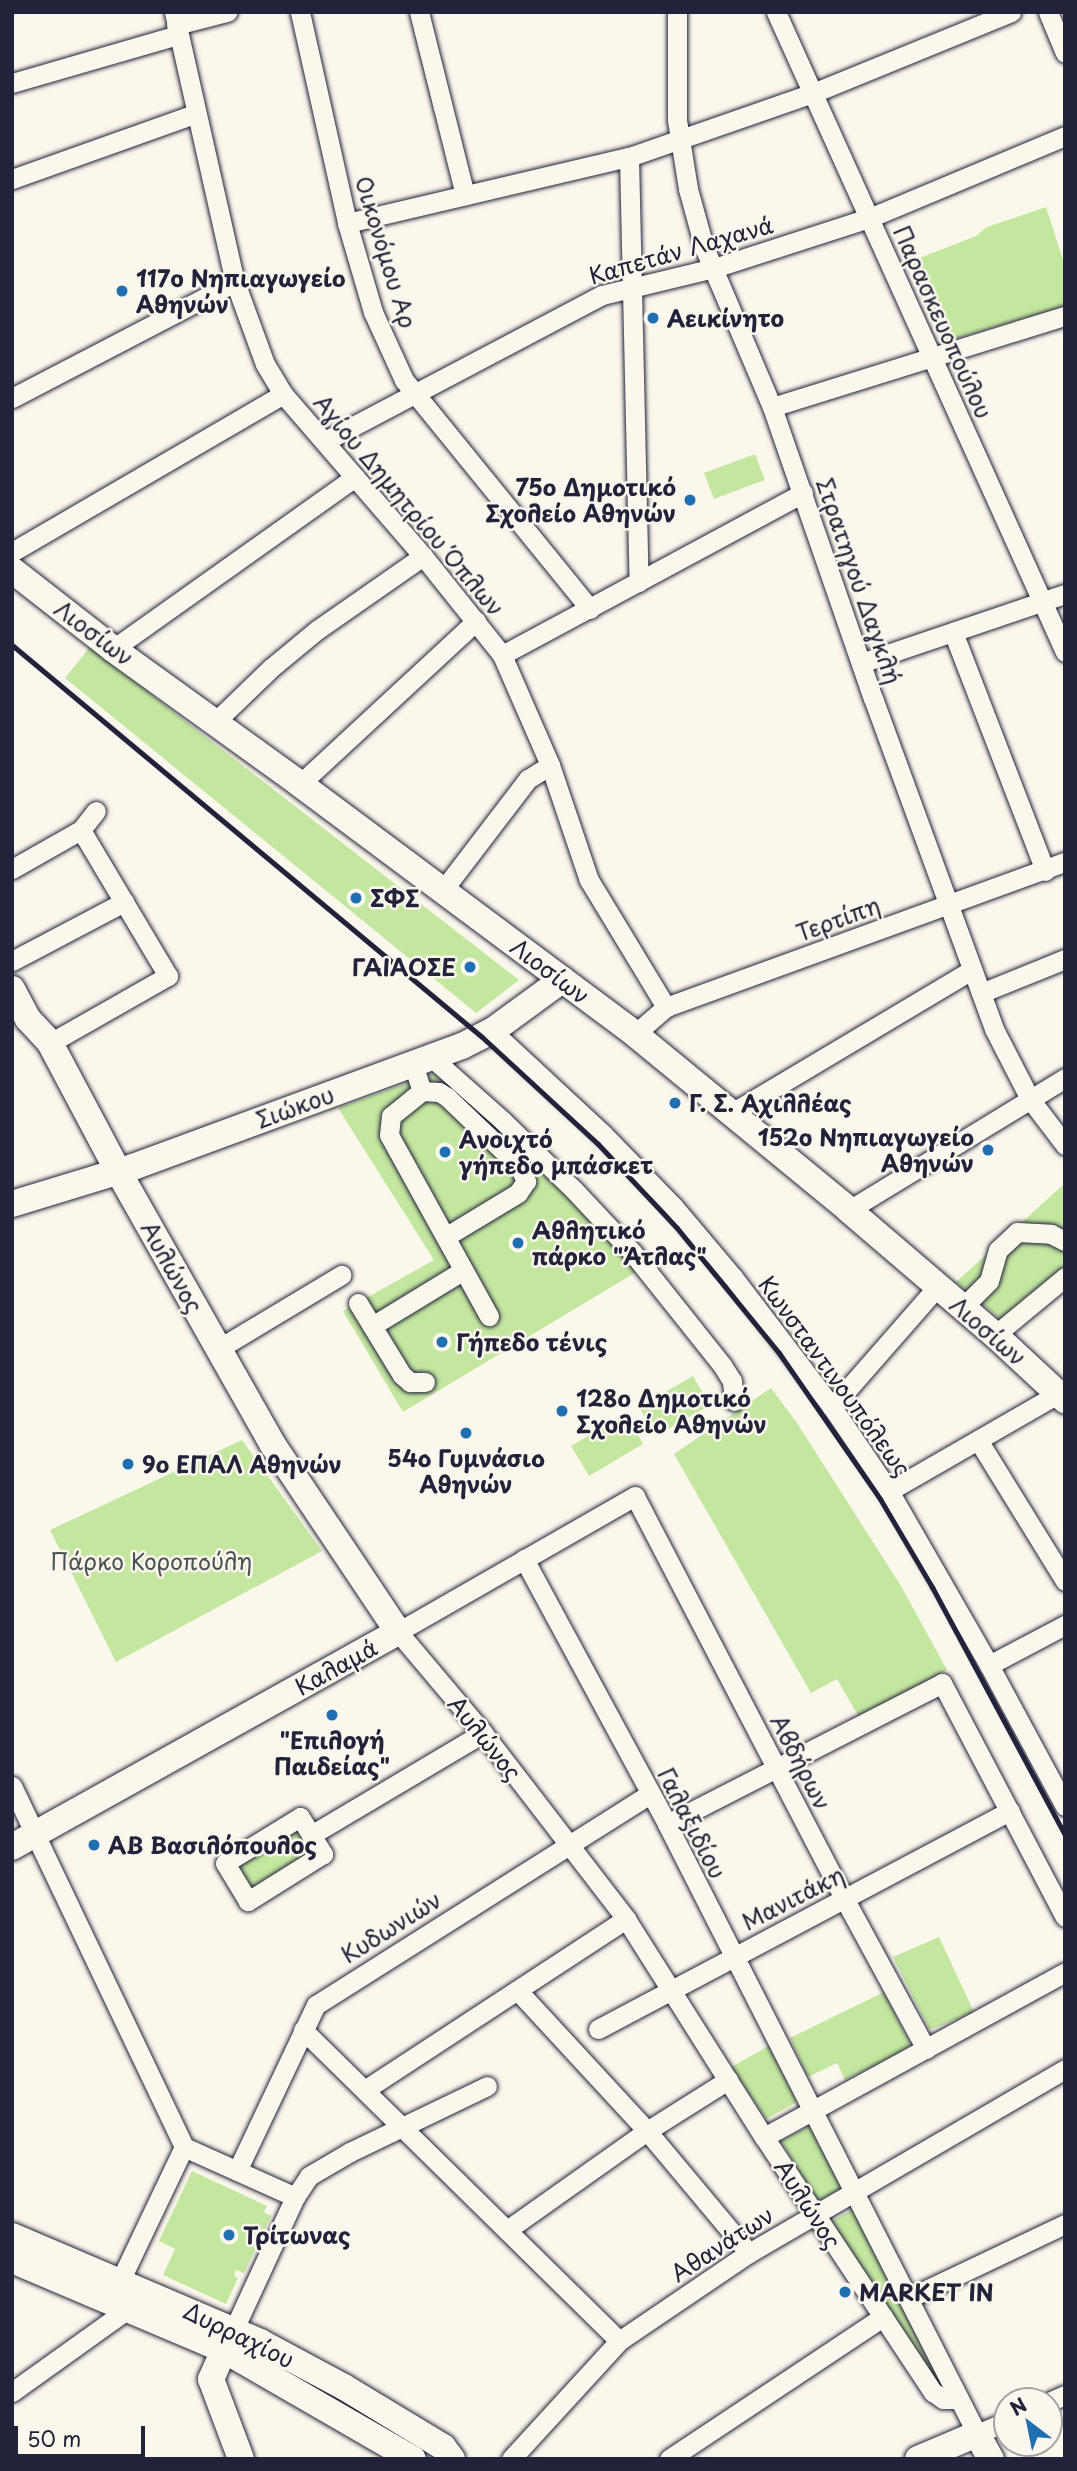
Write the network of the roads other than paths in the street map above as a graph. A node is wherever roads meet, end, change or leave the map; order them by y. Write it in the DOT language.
graph roads {
  1 [pos="227,12"];
  2 [pos="300,12"];
  3 [pos="419,12"];
  4 [pos="677,12"];
  5 [pos="776,12"];
  6 [pos="1011,12"];
  7 [pos="1048,12"];
  8 [pos="176,24"];
  9 [pos="1065,52"];
  10 [pos="12,83"];
  11 [pos="813,93"];
  12 [pos="195,114"];
  13 [pos="1065,136"];
  14 [pos="679,141"];
  15 [pos="629,157"];
  16 [pos="12,179"];
  17 [pos="465,195"];
  18 [pos="869,218"];
  19 [pos="348,223"];
  20 [pos="714,268"];
  21 [pos="235,282"];
  22 [pos="631,287"];
  23 [pos="1065,316"];
  24 [pos="932,357"];
  25 [pos="412,392"];
  26 [pos="283,394"];
  27 [pos="12,398"];
  28 [pos="772,407"];
  29 [pos="324,441"];
  30 [pos="355,477"];
  31 [pos="803,493"];
  32 [pos="12,552"];
  33 [pos="423,556"];
  34 [pos="12,570"];
  35 [pos="639,582"];
  36 [pos="1065,594"];
  37 [pos="1042,601"];
  38 [pos="590,608"];
  39 [pos="477,621"];
  40 [pos="953,632"];
  41 [pos="113,649"];
  42 [pos="1065,652"];
  43 [pos="502,655"];
  44 [pos="861,663"];
  45 [pos="215,722"];
  46 [pos="550,765"];
  47 [pos="300,784"];
  48 [pos="96,811"];
  49 [pos="81,830"];
  50 [pos="1065,862"];
  51 [pos="12,869"];
  52 [pos="1045,871"];
  53 [pos="443,890"];
  54 [pos="124,902"];
  55 [pos="947,905"];
  56 [pos="1065,958"];
  57 [pos="12,961"];
  58 [pos="12,969"];
  59 [pos="972,970"];
  60 [pos="562,980"];
  61 [pos="12,989"];
  62 [pos="981,993"];
  63 [pos="666,1007"];
  64 [pos="492,1031"];
  65 [pos="635,1034"];
  66 [pos="50,1043"];
  67 [pos="422,1060"];
  68 [pos="1065,1077"];
  69 [pos="422,1091"];
  70 [pos="1030,1099"];
  71 [pos="730,1114"];
  72 [pos="1065,1145"];
  73 [pos="118,1171"];
  74 [pos="12,1204"];
  75 [pos="849,1210"];
  76 [pos="447,1236"];
  77 [pos="1065,1241"];
  78 [pos="462,1271"];
  79 [pos="341,1275"];
  80 [pos="1065,1277"];
  81 [pos="937,1287"];
  82 [pos="358,1303"];
  83 [pos="962,1307"];
  84 [pos="489,1316"];
  85 [pos="372,1326"];
  86 [pos="995,1335"];
  87 [pos="218,1349"];
  88 [pos="425,1382"];
  89 [pos="1063,1398"];
  90 [pos="734,1401"];
  91 [pos="832,1407"];
  92 [pos="978,1440"];
  93 [pos="889,1491"];
  94 [pos="635,1496"];
  95 [pos="524,1559"];
  96 [pos="1065,1580"];
  97 [pos="1065,1625"];
  98 [pos="398,1632"];
  99 [pos="989,1665"];
  100 [pos="483,1733"];
  101 [pos="776,1768"];
  102 [pos="12,1786"];
  103 [pos="650,1794"];
  104 [pos="1065,1806"];
  105 [pos="1010,1811"];
  106 [pos="667,1824"];
  107 [pos="311,1835"];
  108 [pos="24,1841"];
  109 [pos="569,1843"];
  110 [pos="845,1900"];
  111 [pos="1065,1917"];
  112 [pos="626,1919"];
  113 [pos="732,1956"];
  114 [pos="1065,1972"];
  115 [pos="518,1991"];
  116 [pos="671,1992"];
  117 [pos="598,2029"];
  118 [pos="303,2030"];
  119 [pos="926,2049"];
  120 [pos="1065,2069"];
  121 [pos="727,2080"];
  122 [pos="486,2086"];
  123 [pos="366,2089"];
  124 [pos="811,2112"];
  125 [pos="404,2127"];
  126 [pos="647,2131"];
  127 [pos="764,2137"];
  128 [pos="184,2147"];
  129 [pos="237,2171"];
  130 [pos="854,2191"];
  131 [pos="295,2197"];
  132 [pos="814,2213"];
  133 [pos="1065,2224"];
  134 [pos="507,2230"];
  135 [pos="12,2236"];
  136 [pos="749,2253"];
  137 [pos="12,2260"];
  138 [pos="120,2281"];
  139 [pos="909,2298"];
  140 [pos="128,2309"];
  141 [pos="883,2317"];
  142 [pos="228,2340"];
  143 [pos="620,2342"];
  144 [pos="12,2392"];
  145 [pos="959,2399"];
  146 [pos="993,2427"];
  147 [pos="977,2434"];
  148 [pos="241,2459"];
  149 [pos="413,2459"];
  150 [pos="452,2459"];
  151 [pos="511,2459"];
  152 [pos="669,2459"];
  153 [pos="918,2459"];
  154 [pos="991,2459"];
  1 -- 8 [label="street"];
  2 -- 19 [label="street, Οικονόμου Αρ"];
  3 -- 17 [label="street"];
  4 -- 14 [label="street, Στρατηγού Δαγκλή"];
  5 -- 11 [label="street, Παρασκευοπούλου"];
  6 -- 11 [label="street"];
  7 -- 9 [label="street"];
  8 -- 10 [label="street"];
  8 -- 12 [label="street, Αγίου Δημητρίου Όπλων"];
  11 -- 14 [label="street"];
  11 -- 18 [label="street, Παρασκευοπούλου"];
  12 -- 16 [label="street"];
  12 -- 21 [label="street, Αγίου Δημητρίου Όπλων"];
  13 -- 18 [label="street, Καπετάν Λαχανά"];
  14 -- 15 [label="street"];
  14 -- 20 [label="street, Στρατηγού Δαγκλή"];
  15 -- 17 [label="street"];
  15 -- 22 [label="street"];
  17 -- 19 [label="street"];
  18 -- 20 [label="street, Καπετάν Λαχανά"];
  18 -- 24 [label="street, Παρασκευοπούλου"];
  19 -- 25 [label="street, Οικονόμου Αρ"];
  20 -- 22 [label="street, Καπετάν Λαχανά"];
  20 -- 28 [label="street, Στρατηγού Δαγκλή"];
  21 -- 26 [label="street, Αγίου Δημητρίου Όπλων"];
  21 -- 27 [label="street"];
  22 -- 25 [label="street, Καπετάν Λαχανά"];
  22 -- 35 [label="street"];
  23 -- 24 [label="street"];
  24 -- 28 [label="street"];
  24 -- 37 [label="street, Παρασκευοπούλου"];
  25 -- 29 [label="street, Καπετάν Λαχανά"];
  25 -- 38 [label="street, Οικονόμου Αρ"];
  26 -- 29 [label="street, Αγίου Δημητρίου Όπλων"];
  26 -- 32 [label="street"];
  28 -- 31 [label="street, Στρατηγού Δαγκλή"];
  29 -- 30 [label="street, Αγίου Δημητρίου Όπλων"];
  30 -- 33 [label="street, Αγίου Δημητρίου Όπλων"];
  30 -- 41 [label="street"];
  31 -- 35 [label="street"];
  31 -- 44 [label="street, Στρατηγού Δαγκλή"];
  33 -- 39 [label="street, Αγίου Δημητρίου Όπλων"];
  33 -- 45 [label="street"];
  34 -- 41 [label="main road, Λιοσίων"];
  35 -- 38 [label="street"];
  36 -- 37 [label="street"];
  37 -- 40 [label="street"];
  37 -- 42 [label="street, Παρασκευοπούλου"];
  38 -- 43 [label="street"];
  39 -- 43 [label="street, Αγίου Δημητρίου Όπλων"];
  39 -- 47 [label="street"];
  40 -- 44 [label="street"];
  40 -- 52 [label="street"];
  41 -- 45 [label="main road, Λιοσίων"];
  43 -- 46 [label="street, Αγίου Δημητρίου Όπλων"];
  44 -- 55 [label="street, Στρατηγού Δαγκλή"];
  45 -- 47 [label="main road, Λιοσίων"];
  46 -- 53 [label="street"];
  46 -- 63 [label="street, Αγίου Δημητρίου Όπλων"];
  47 -- 53 [label="main road, Λιοσίων"];
  48 -- 49 [label="street"];
  49 -- 51 [label="street"];
  49 -- 54 [label="street"];
  50 -- 52 [label="street, Τερτίπη"];
  52 -- 55 [label="street, Τερτίπη"];
  53 -- 60 [label="main road, Λιοσίων"];
  54 -- 57 [label="street"];
  54 -- 66 [label="street"];
  55 -- 59 [label="street, Στρατηγού Δαγκλή"];
  55 -- 63 [label="street, Τερτίπη"];
  56 -- 62 [label="street"];
  58 -- 66 [label="main road, Αυλώνος"];
  59 -- 62 [label="street, Στρατηγού Δαγκλή"];
  59 -- 71 [label="street"];
  60 -- 64 [label="main road, Σιώκου"];
  60 -- 65 [label="main road, Λιοσίων"];
  61 -- 66 [label="main road, Αυλώνος"];
  62 -- 70 [label="street, Στρατηγού Δαγκλή"];
  63 -- 65 [label="street, Τερτίπη"];
  64 -- 67 [label="main road, Σιώκου"];
  64 -- 91 [label="street, Κωνσταντινουπόλεως"];
  65 -- 71 [label="main road, Λιοσίων"];
  66 -- 73 [label="main road, Αυλώνος"];
  67 -- 69 [label="street"];
  67 -- 73 [label="main road, Σιώκου"];
  67 -- 90 [label="street"];
  68 -- 70 [label="street"];
  69 -- 76 [label="street"];
  69 -- 76 [label="street"];
  70 -- 72 [label="street, Στρατηγού Δαγκλή"];
  70 -- 75 [label="street"];
  71 -- 75 [label="main road, Λιοσίων"];
  73 -- 74 [label="main road, Σιώκου"];
  73 -- 87 [label="main road, Αυλώνος"];
  75 -- 81 [label="main road, Λιοσίων"];
  76 -- 78 [label="street"];
  77 -- 83 [label="street"];
  78 -- 84 [label="street"];
  78 -- 85 [label="street"];
  79 -- 87 [label="street"];
  80 -- 86 [label="street"];
  81 -- 83 [label="main road, Λιοσίων"];
  81 -- 91 [label="street"];
  82 -- 85 [label="street"];
  83 -- 86 [label="main road, Λιοσίων"];
  85 -- 88 [label="street"];
  86 -- 89 [label="main road, Λιοσίων"];
  87 -- 98 [label="main road, Αυλώνος"];
  89 -- 92 [label="street"];
  91 -- 93 [label="street, Κωνσταντινουπόλεως"];
  92 -- 93 [label="street"];
  92 -- 96 [label="street"];
  93 -- 99 [label="street, Κωνσταντινουπόλεως"];
  94 -- 95 [label="street, Καλαμά"];
  94 -- 101 [label="street, Αβδήρων"];
  95 -- 98 [label="street, Καλαμά"];
  95 -- 103 [label="street, Γαλαξιδίου"];
  97 -- 99 [label="street"];
  98 -- 100 [label="street, Αυλώνος"];
  98 -- 108 [label="main road, Καλαμά"];
  99 -- 104 [label="street, Κωνσταντινουπόλεως"];
  100 -- 107 [label="street"];
  100 -- 109 [label="street, Αυλώνος"];
  101 -- 105 [label="street"];
  101 -- 106 [label="street"];
  101 -- 110 [label="street, Αβδήρων"];
  102 -- 108 [label="street"];
  103 -- 106 [label="street, Γαλαξιδίου"];
  103 -- 109 [label="street, Κυδωνιών"];
  105 -- 110 [label="street, Μανιτάκη"];
  105 -- 111 [label="street"];
  106 -- 113 [label="street, Γαλαξιδίου"];
  107 -- 107 [label="street"];
  108 -- 128 [label="street"];
  109 -- 112 [label="street, Αυλώνος"];
  109 -- 118 [label="street, Κυδωνιών"];
  110 -- 113 [label="street, Μανιτάκη"];
  110 -- 119 [label="street, Αβδήρων"];
  112 -- 115 [label="street"];
  112 -- 116 [label="street, Αυλώνος"];
  113 -- 116 [label="street, Μανιτάκη"];
  113 -- 124 [label="street, Γαλαξιδίου"];
  114 -- 119 [label="street"];
  115 -- 123 [label="street"];
  115 -- 126 [label="street"];
  116 -- 117 [label="street, Μανιτάκη"];
  116 -- 121 [label="street, Αυλώνος"];
  118 -- 123 [label="street"];
  118 -- 129 [label="street, Κυδωνιών"];
  119 -- 124 [label="street"];
  120 -- 130 [label="street, Αθανάτων"];
  121 -- 126 [label="street"];
  121 -- 127 [label="street, Αυλώνος"];
  122 -- 125 [label="street"];
  123 -- 125 [label="street"];
  124 -- 127 [label="street"];
  124 -- 130 [label="street, Αυλώνος"];
  125 -- 131 [label="street"];
  125 -- 134 [label="street"];
  126 -- 134 [label="street"];
  126 -- 136 [label="street"];
  127 -- 132 [label="street, Αυλώνος"];
  128 -- 129 [label="street"];
  128 -- 138 [label="street"];
  129 -- 131 [label="street"];
  130 -- 132 [label="street, Αθανάτων"];
  130 -- 139 [label="street, Αυλώνος"];
  131 -- 142 [label="street"];
  132 -- 136 [label="street, Αθανάτων"];
  132 -- 141 [label="street, Αυλώνος"];
  133 -- 139 [label="street"];
  134 -- 143 [label="street"];
  135 -- 138 [label="main road, Δυρραχίου"];
  136 -- 143 [label="street, Αθανάτων"];
  137 -- 140 [label="main road, Δυρραχίου"];
  138 -- 142 [label="main road, Δυρραχίου"];
  139 -- 145 [label="street, Αυλώνος"];
  140 -- 142 [label="main road, Δυρραχίου"];
  140 -- 144 [label="street"];
  141 -- 145 [label="street, Αυλώνος"];
  141 -- 152 [label="street"];
  142 -- 148 [label="main road"];
  142 -- 149 [label="main road, Δυρραχίου"];
  142 -- 150 [label="main road, Δυρραχίου"];
  143 -- 151 [label="street, Αθανάτων"];
  145 -- 147 [label="street, Αυλώνος"];
  146 -- 147 [label="street"];
  147 -- 153 [label="main road"];
  147 -- 154 [label="main road, Αυλώνος"];
}
